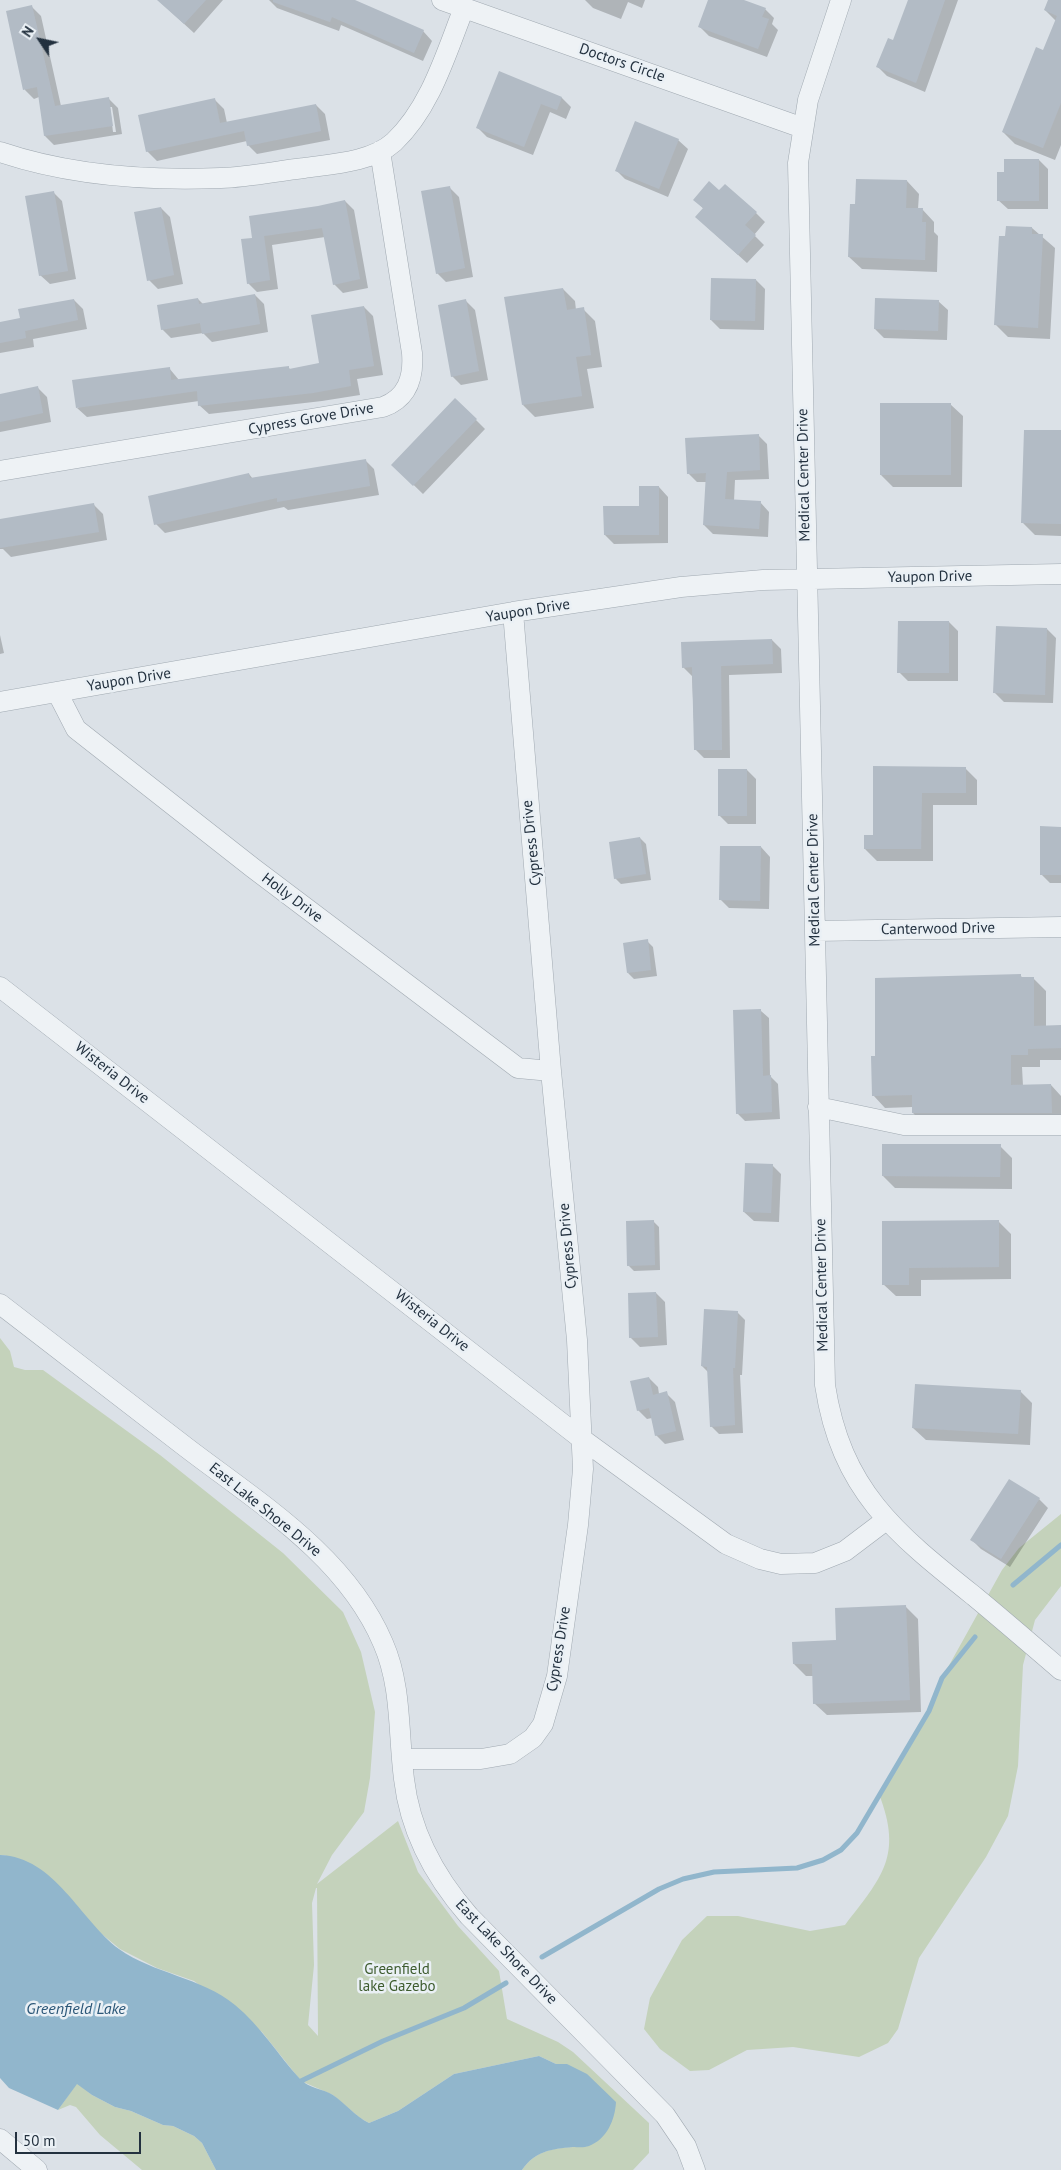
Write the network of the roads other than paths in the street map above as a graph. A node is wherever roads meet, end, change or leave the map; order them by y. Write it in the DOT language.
graph roads {
  1 [pos="442,0"];
  2 [pos="841,0"];
  3 [pos="464,8"];
  4 [pos="803,128"];
  5 [pos="380,151"];
  6 [pos="0,152"];
  7 [pos="0,471"];
  8 [pos="1061,574"];
  9 [pos="806,580"];
  10 [pos="513,612"];
  11 [pos="57,692"];
  12 [pos="0,702"];
  13 [pos="1061,927"];
  14 [pos="815,931"];
  15 [pos="0,987"];
  16 [pos="551,1071"];
  17 [pos="818,1107"];
  18 [pos="1061,1125"];
  19 [pos="0,1304"];
  20 [pos="582,1439"];
  21 [pos="886,1520"];
  22 [pos="1061,1670"];
  23 [pos="402,1758"];
  24 [pos="0,2138"];
  25 [pos="37,2170"];
  26 [pos="695,2170"];
  1 -- 3 [label="street, Doctors Circle"];
  2 -- 4 [label="street, Medical Center Drive"];
  3 -- 4 [label="street, Doctors Circle"];
  3 -- 5 [label="street"];
  4 -- 9 [label="street, Medical Center Drive"];
  5 -- 6 [label="street"];
  5 -- 7 [label="street, Cypress Grove Drive"];
  8 -- 9 [label="street, Yaupon Drive"];
  9 -- 10 [label="street, Yaupon Drive"];
  9 -- 14 [label="street, Medical Center Drive"];
  10 -- 11 [label="street, Yaupon Drive"];
  10 -- 16 [label="street, Cypress Drive"];
  11 -- 12 [label="street, Yaupon Drive"];
  11 -- 16 [label="street, Holly Drive"];
  13 -- 14 [label="street, Canterwood Drive"];
  14 -- 17 [label="street, Medical Center Drive"];
  15 -- 20 [label="street, Wisteria Drive"];
  16 -- 20 [label="street, Cypress Drive"];
  17 -- 18 [label="street"];
  17 -- 21 [label="street, Medical Center Drive"];
  19 -- 23 [label="street, East Lake Shore Drive"];
  20 -- 21 [label="street, Wisteria Drive"];
  20 -- 23 [label="street, Cypress Drive"];
  21 -- 22 [label="street, Medical Center Drive"];
  23 -- 26 [label="street, East Lake Shore Drive"];
  24 -- 25 [label="street"];
}
